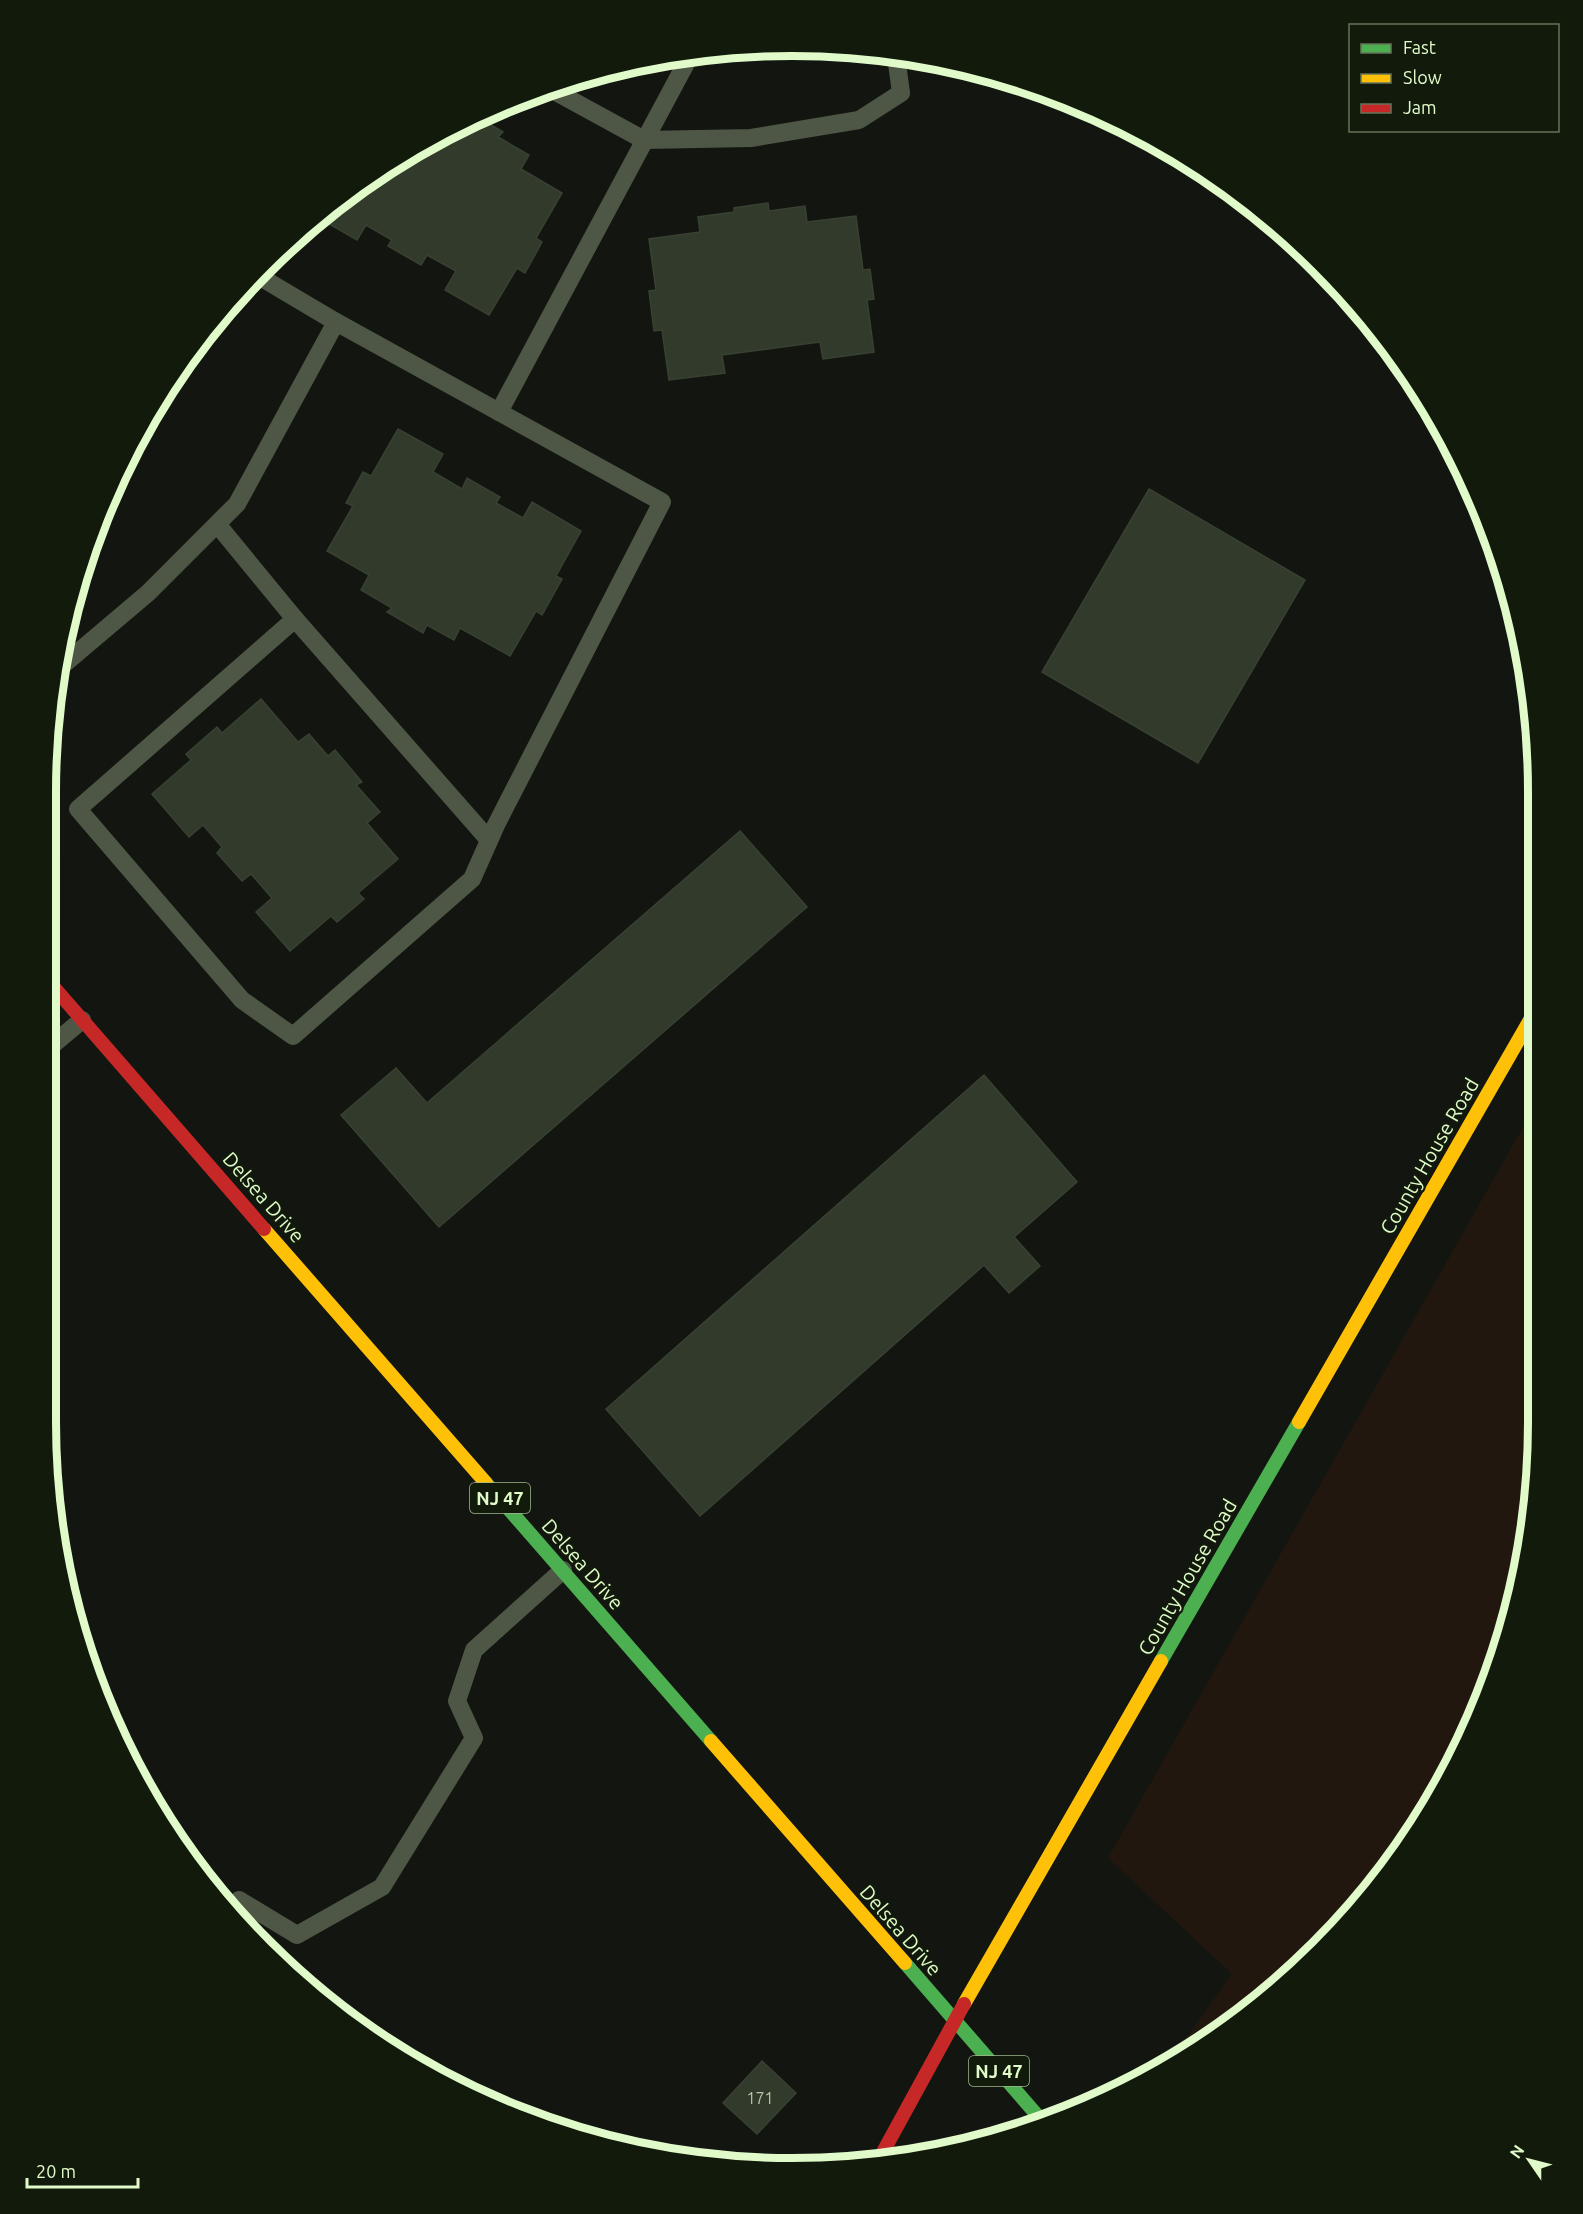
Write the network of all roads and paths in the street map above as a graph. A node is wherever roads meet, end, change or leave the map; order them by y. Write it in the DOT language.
graph roads {
  1 [pos="686,64"];
  2 [pos="897,64"];
  3 [pos="559,94"];
  4 [pos="644,140"];
  5 [pos="263,279"];
  6 [pos="336,322"];
  7 [pos="499,412"];
  8 [pos="217,524"];
  9 [pos="295,619"];
  10 [pos="68,661"];
  11 [pos="489,840"];
  12 [pos="56,990"];
  13 [pos="82,1020"];
  14 [pos="1528,1023"];
  15 [pos="56,1042"];
  16 [pos="562,1570"];
  17 [pos="239,1900"];
  18 [pos="954,2021"];
  19 [pos="1038,2115"];
  20 [pos="883,2153"];
  1 -- 4 [label="lane"];
  2 -- 4 [label="lane"];
  3 -- 4 [label="lane"];
  4 -- 7 [label="lane"];
  5 -- 6 [label="lane"];
  6 -- 7 [label="lane"];
  6 -- 8 [label="lane"];
  7 -- 11 [label="lane"];
  8 -- 9 [label="lane"];
  8 -- 10 [label="lane"];
  9 -- 11 [label="lane"];
  9 -- 11 [label="lane"];
  12 -- 13 [label="main road, Delsea Drive / NJ 47"];
  13 -- 15 [label="lane"];
  13 -- 16 [label="main road, Delsea Drive / NJ 47"];
  14 -- 18 [label="main road, County House Road"];
  16 -- 17 [label="lane"];
  16 -- 18 [label="main road, Delsea Drive / NJ 47"];
  18 -- 19 [label="main road, Delsea Drive / NJ 47"];
  18 -- 20 [label="main road, County House Road"];
}
